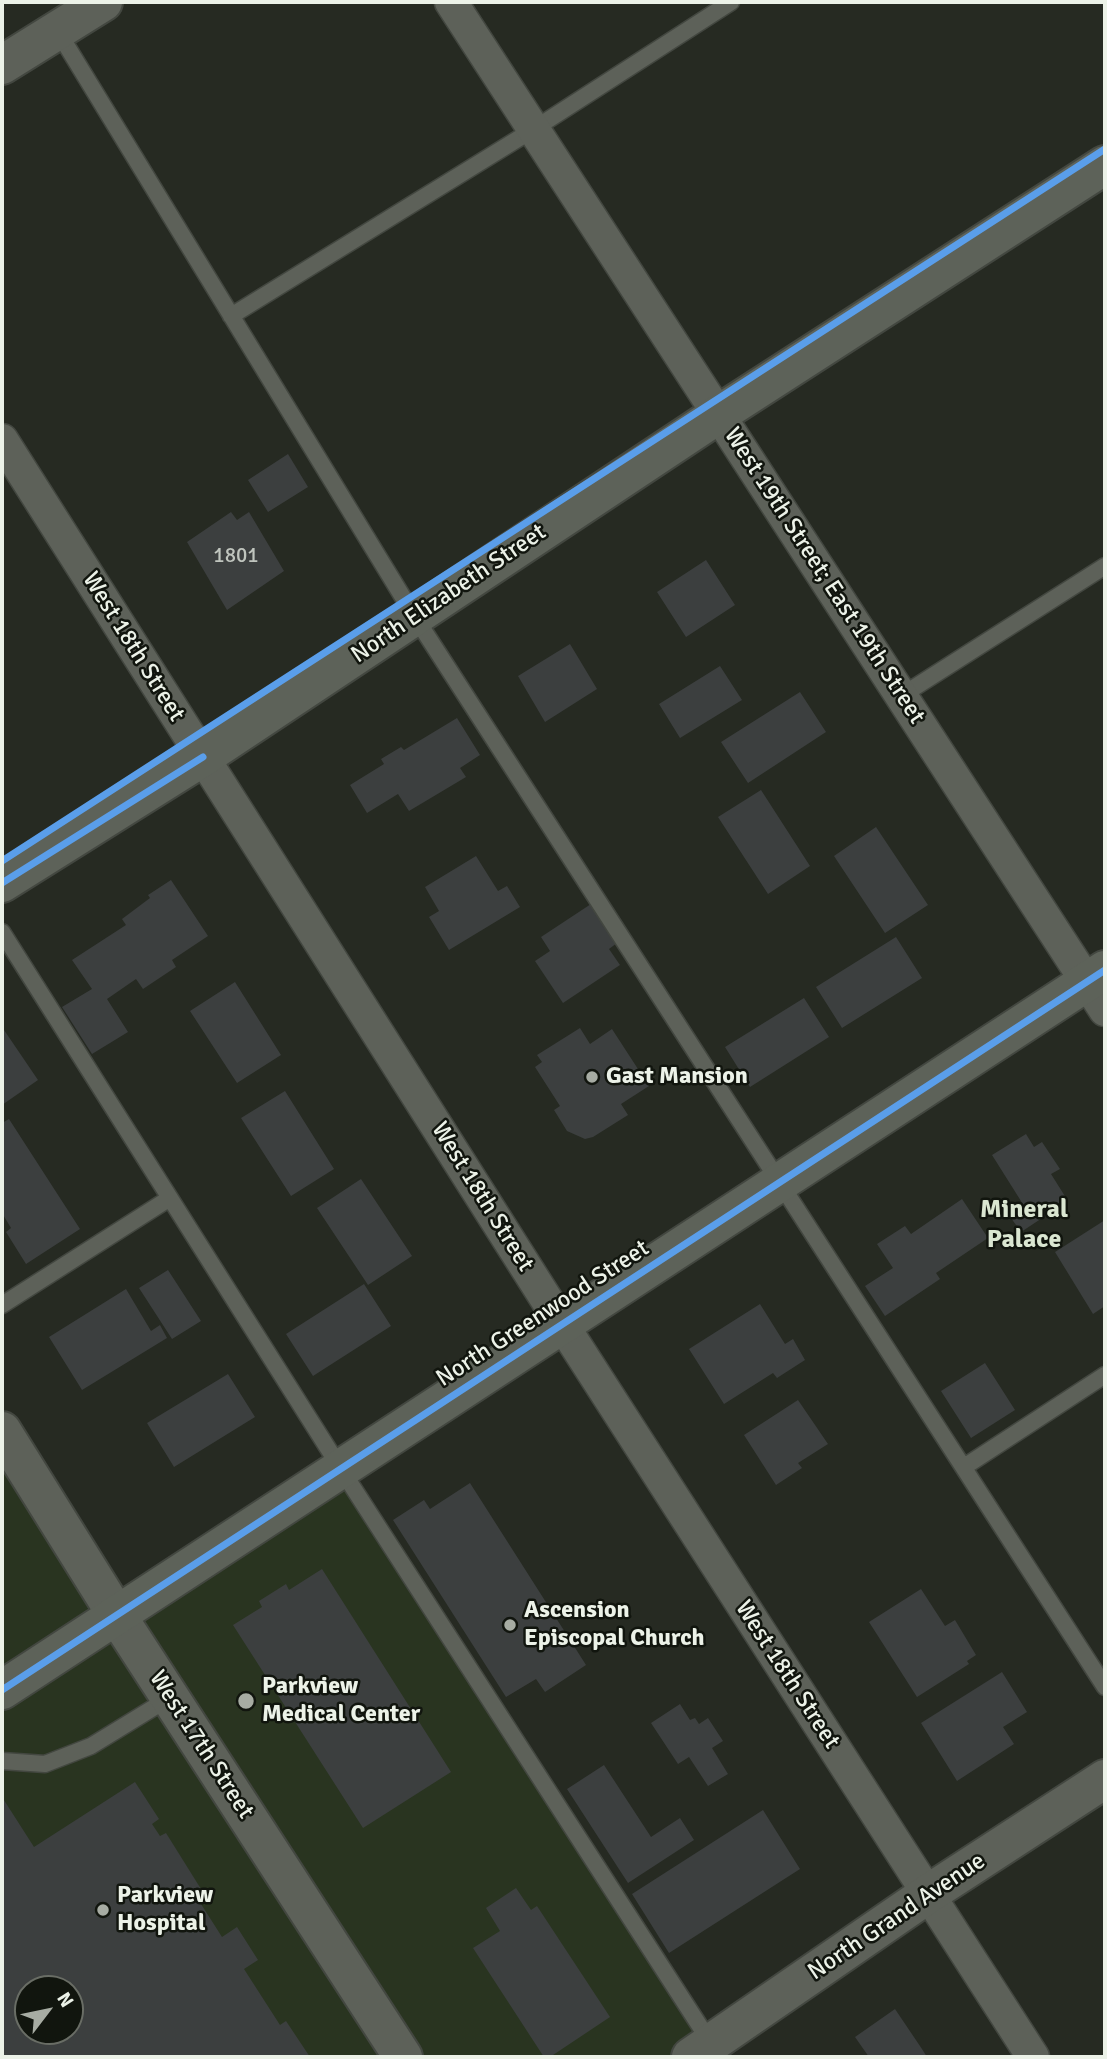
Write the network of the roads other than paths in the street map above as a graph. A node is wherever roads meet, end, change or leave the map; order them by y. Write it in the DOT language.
graph roads {
  1 [pos="103,2"];
  2 [pos="451,2"];
  3 [pos="731,2"];
  4 [pos="57,30"];
  5 [pos="2,65"];
  6 [pos="534,129"];
  7 [pos="1105,165"];
  8 [pos="231,316"];
  9 [pos="719,414"];
  10 [pos="2,440"];
  11 [pos="1105,566"];
  12 [pos="415,617"];
  13 [pos="901,696"];
  14 [pos="203,757"];
  15 [pos="2,883"];
  16 [pos="2,932"];
  17 [pos="1099,987"];
  18 [pos="780,1183"];
  19 [pos="170,1198"];
  20 [pos="2,1305"];
  21 [pos="562,1324"];
  22 [pos="1105,1375"];
  23 [pos="2,1431"];
  24 [pos="964,1467"];
  25 [pos="341,1469"];
  26 [pos="117,1615"];
  27 [pos="1105,1687"];
  28 [pos="2,1690"];
  29 [pos="171,1697"];
  30 [pos="2,1761"];
  31 [pos="1105,1779"];
  32 [pos="928,1894"];
  33 [pos="708,2053"];
  34 [pos="404,2057"];
  35 [pos="1033,2057"];
  1 -- 4 [label="street"];
  2 -- 6 [label="street, West 19th Street; East 19th Street"];
  3 -- 6 [label="lane"];
  4 -- 5 [label="street"];
  4 -- 8 [label="lane"];
  6 -- 8 [label="lane"];
  6 -- 9 [label="street, West 19th Street; East 19th Street"];
  7 -- 9 [label="main road, North Elizabeth Street"];
  8 -- 12 [label="lane"];
  9 -- 12 [label="main road, North Elizabeth Street"];
  9 -- 13 [label="street, West 19th Street; East 19th Street"];
  10 -- 14 [label="street, West 18th Street"];
  11 -- 13 [label="lane"];
  12 -- 14 [label="main road, North Elizabeth Street"];
  12 -- 18 [label="lane"];
  13 -- 17 [label="street, West 19th Street; East 19th Street"];
  14 -- 15 [label="main road, North Elizabeth Street"];
  14 -- 21 [label="street, West 18th Street"];
  16 -- 19 [label="lane"];
  17 -- 18 [label="main road, North Greenwood Street"];
  18 -- 21 [label="main road, North Greenwood Street"];
  18 -- 24 [label="lane"];
  19 -- 20 [label="lane"];
  19 -- 25 [label="lane"];
  21 -- 25 [label="main road, North Greenwood Street"];
  21 -- 32 [label="street, West 18th Street"];
  22 -- 24 [label="lane"];
  23 -- 26 [label="street, West 17th Street"];
  24 -- 27 [label="lane"];
  25 -- 26 [label="main road, North Greenwood Street"];
  25 -- 33 [label="lane"];
  26 -- 28 [label="main road, North Greenwood Street"];
  26 -- 29 [label="street, West 17th Street"];
  29 -- 30 [label="lane"];
  29 -- 34 [label="street, West 17th Street"];
  31 -- 32 [label="street, North Grand Avenue"];
  32 -- 33 [label="street, North Grand Avenue"];
  32 -- 35 [label="street, West 18th Street"];
}
